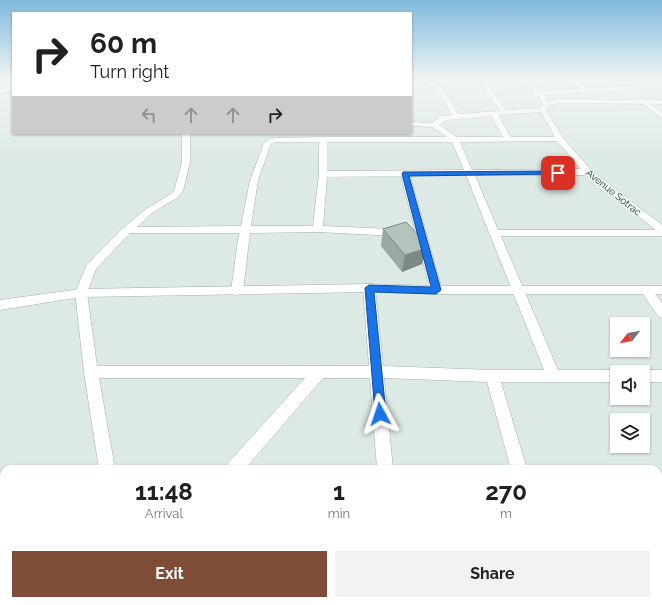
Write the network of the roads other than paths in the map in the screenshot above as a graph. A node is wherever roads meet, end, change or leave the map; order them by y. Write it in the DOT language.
graph roads {
  1 [pos="451,108"];
  2 [pos="501,108"];
  3 [pos="534,108"];
  4 [pos="545,108"];
  5 [pos="652,108"];
  6 [pos="504,112"];
  7 [pos="494,113"];
  8 [pos="456,116"];
  9 [pos="662,116"];
  10 [pos="412,124"];
  11 [pos="434,125"];
  12 [pos="186,134"];
  13 [pos="374,134"];
  14 [pos="324,139"];
  15 [pos="455,139"];
  16 [pos="508,139"];
  17 [pos="560,139"];
  18 [pos="364,140"];
  19 [pos="588,172"];
  20 [pos="469,173"];
  21 [pos="323,174"];
  22 [pos="405,174"];
  23 [pos="245,229"];
  24 [pos="318,229"];
  25 [pos="127,230"];
  26 [pos="662,232"];
  27 [pos="494,233"];
  28 [pos="421,234"];
  29 [pos="369,288"];
  30 [pos="436,290"];
  31 [pos="518,290"];
  32 [pos="646,290"];
  33 [pos="662,290"];
  34 [pos="237,291"];
  35 [pos="82,294"];
  36 [pos="0,305"];
  37 [pos="662,313"];
  38 [pos="91,372"];
  39 [pos="377,372"];
  40 [pos="319,373"];
  41 [pos="492,376"];
  42 [pos="554,376"];
  43 [pos="610,376"];
  44 [pos="650,376"];
  45 [pos="662,376"];
  46 [pos="106,465"];
  47 [pos="238,465"];
  48 [pos="385,465"];
  49 [pos="518,465"];
  1 -- 8 [label="street"];
  2 -- 6 [label="street"];
  3 -- 6 [label="street"];
  4 -- 17 [label="street, Avenue Sotrac"];
  5 -- 9 [label="street"];
  6 -- 7 [label="street"];
  7 -- 8 [label="street"];
  7 -- 16 [label="street"];
  8 -- 11 [label="street"];
  10 -- 11 [label="street"];
  11 -- 15 [label="street"];
  12 -- 25 [label="street"];
  13 -- 18 [label="street"];
  14 -- 18 [label="street"];
  14 -- 21 [label="street"];
  14 -- 23 [label="street"];
  15 -- 16 [label="street"];
  15 -- 18 [label="street"];
  15 -- 20 [label="street"];
  16 -- 17 [label="street"];
  17 -- 19 [label="street, Avenue Sotrac"];
  19 -- 20 [label="street"];
  19 -- 26 [label="street, Avenue Sotrac"];
  20 -- 22 [label="street"];
  20 -- 27 [label="street"];
  21 -- 22 [label="street"];
  21 -- 24 [label="street"];
  22 -- 28 [label="street"];
  23 -- 24 [label="street"];
  23 -- 25 [label="street"];
  23 -- 34 [label="street"];
  24 -- 28 [label="street"];
  25 -- 35 [label="street"];
  26 -- 27 [label="street"];
  27 -- 31 [label="street"];
  28 -- 30 [label="street"];
  29 -- 30 [label="street"];
  29 -- 34 [label="street"];
  29 -- 39 [label="street"];
  30 -- 31 [label="street"];
  31 -- 32 [label="street"];
  31 -- 42 [label="street"];
  32 -- 33 [label="street"];
  32 -- 37 [label="street"];
  34 -- 35 [label="street"];
  35 -- 36 [label="street"];
  35 -- 38 [label="street"];
  38 -- 40 [label="street"];
  38 -- 46 [label="street"];
  39 -- 40 [label="street"];
  39 -- 41 [label="street"];
  39 -- 48 [label="street"];
  40 -- 47 [label="street"];
  41 -- 42 [label="street"];
  41 -- 49 [label="street"];
  42 -- 43 [label="street"];
  44 -- 45 [label="street"];
}
